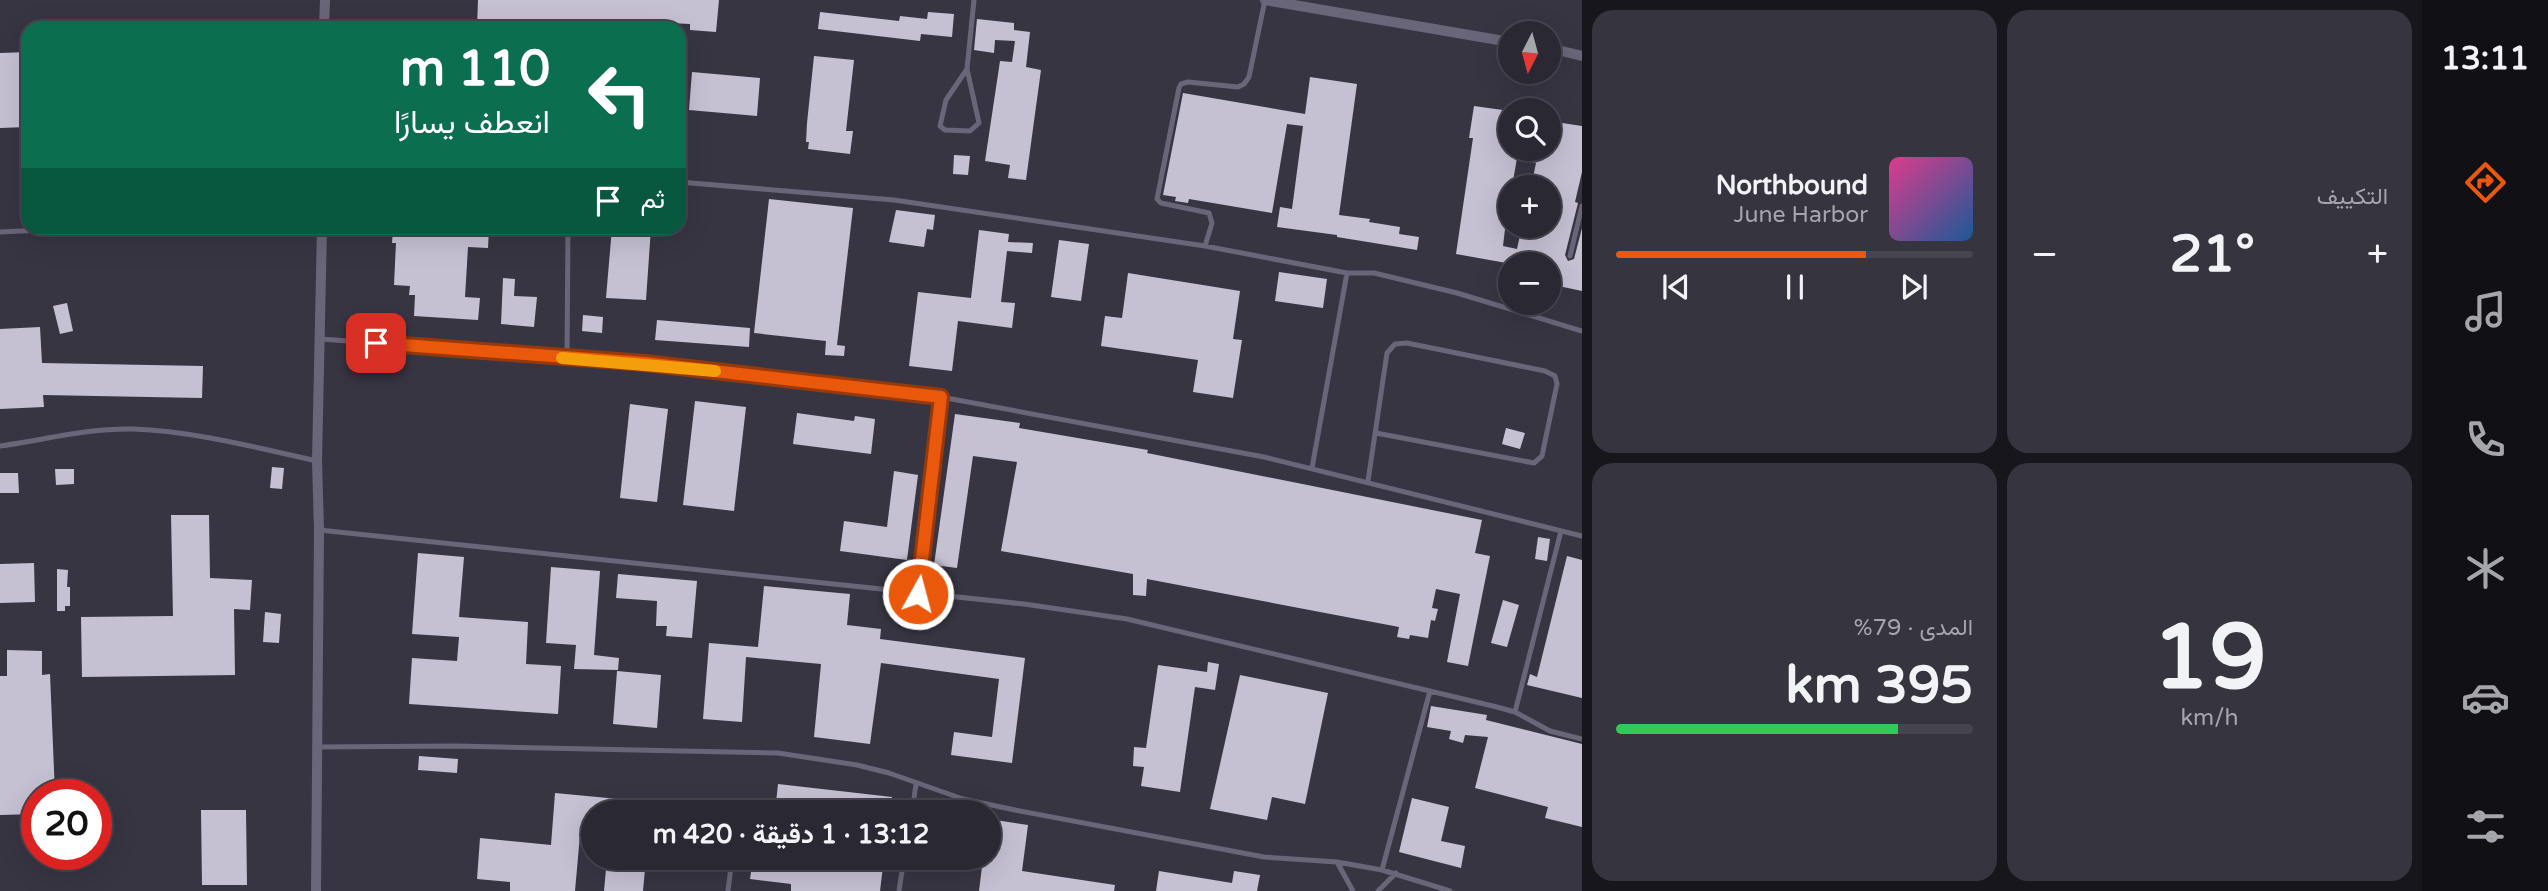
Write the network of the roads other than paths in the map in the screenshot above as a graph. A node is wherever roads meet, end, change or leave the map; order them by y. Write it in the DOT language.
graph roads {
  1 [pos="325,0"];
  2 [pos="974,0"];
  3 [pos="1265,0"];
  4 [pos="324,21"];
  5 [pos="1498,39"];
  6 [pos="1561,51"];
  7 [pos="1582,56"];
  8 [pos="967,69"];
  9 [pos="686,183"];
  10 [pos="1582,206"];
  11 [pos="21,231"];
  12 [pos="0,232"];
  13 [pos="322,235"];
  14 [pos="568,235"];
  15 [pos="1205,246"];
  16 [pos="1570,256"];
  17 [pos="1347,273"];
  18 [pos="1582,331"];
  19 [pos="321,339"];
  20 [pos="567,358"];
  21 [pos="941,397"];
  22 [pos="1376,433"];
  23 [pos="0,446"];
  24 [pos="317,461"];
  25 [pos="1312,468"];
  26 [pos="1368,481"];
  27 [pos="319,530"];
  28 [pos="1561,531"];
  29 [pos="1582,536"];
  30 [pos="918,594"];
  31 [pos="1430,691"];
  32 [pos="1515,712"];
  33 [pos="1582,739"];
  34 [pos="318,747"];
  35 [pos="916,784"];
  36 [pos="914,800"];
  37 [pos="1337,862"];
  38 [pos="731,870"];
  39 [pos="902,870"];
  40 [pos="1382,870"];
  41 [pos="1396,873"];
  42 [pos="316,891"];
  43 [pos="728,891"];
  44 [pos="899,891"];
  45 [pos="1353,891"];
  46 [pos="1378,891"];
  47 [pos="1450,891"];
  1 -- 4 [label="street"];
  2 -- 8 [label="lane"];
  3 -- 5 [label="street"];
  3 -- 15 [label="lane"];
  6 -- 7 [label="street"];
  8 -- 8 [label="lane"];
  9 -- 15 [label="lane"];
  10 -- 16 [label="lane"];
  11 -- 12 [label="lane"];
  13 -- 19 [label="street"];
  14 -- 20 [label="lane"];
  15 -- 17 [label="lane"];
  17 -- 18 [label="lane"];
  17 -- 25 [label="lane"];
  19 -- 20 [label="lane"];
  19 -- 24 [label="street"];
  20 -- 21 [label="lane"];
  21 -- 25 [label="lane"];
  21 -- 30 [label="lane"];
  22 -- 22 [label="lane"];
  22 -- 26 [label="lane"];
  23 -- 24 [label="lane"];
  24 -- 27 [label="street"];
  25 -- 26 [label="lane"];
  26 -- 28 [label="lane"];
  27 -- 30 [label="lane"];
  27 -- 34 [label="street"];
  28 -- 29 [label="lane"];
  28 -- 32 [label="lane"];
  30 -- 31 [label="lane"];
  31 -- 32 [label="lane"];
  31 -- 40 [label="lane"];
  32 -- 33 [label="lane"];
  34 -- 35 [label="lane"];
  34 -- 42 [label="street"];
  35 -- 36 [label="lane"];
  35 -- 37 [label="lane"];
  37 -- 40 [label="lane"];
  37 -- 45 [label="lane"];
  38 -- 43 [label="lane"];
  39 -- 44 [label="lane"];
  40 -- 41 [label="lane"];
  41 -- 46 [label="lane"];
  41 -- 47 [label="lane"];
}
